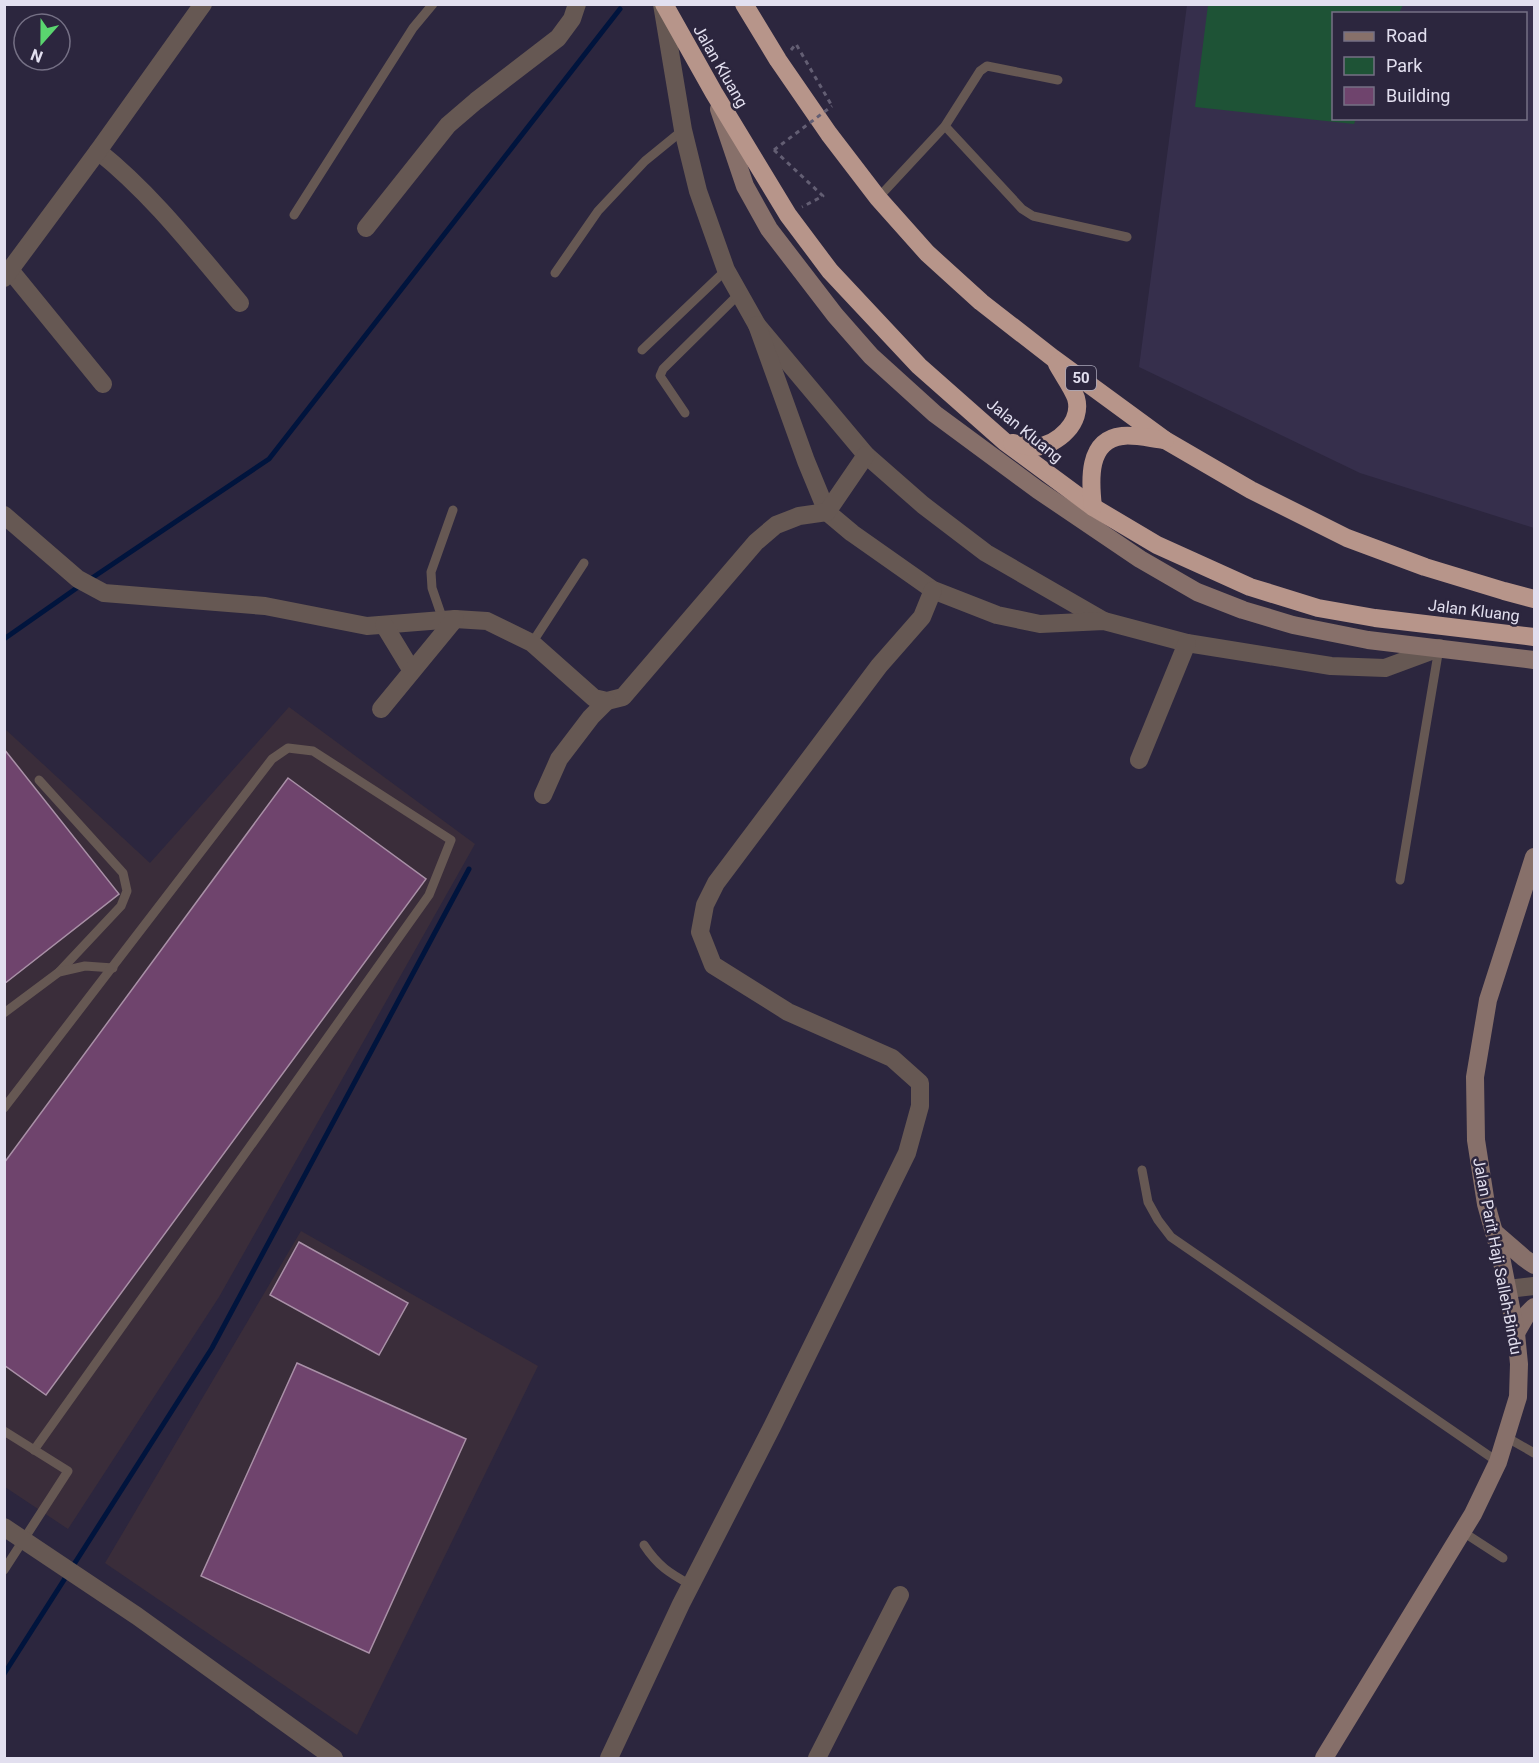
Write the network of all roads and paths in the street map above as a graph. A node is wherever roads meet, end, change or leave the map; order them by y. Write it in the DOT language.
graph roads {
  1 [pos="203,4"];
  2 [pos="433,4"];
  3 [pos="577,4"];
  4 [pos="663,4"];
  5 [pos="744,4"];
  6 [pos="778,60"];
  7 [pos="1058,80"];
  8 [pos="714,93"];
  9 [pos="945,126"];
  10 [pos="683,130"];
  11 [pos="98,152"];
  12 [pos="878,198"];
  13 [pos="294,215"];
  14 [pos="788,215"];
  15 [pos="366,228"];
  16 [pos="1127,237"];
  17 [pos="726,270"];
  18 [pos="555,273"];
  19 [pos="7,274"];
  20 [pos="739,294"];
  21 [pos="240,303"];
  22 [pos="757,325"];
  23 [pos="642,350"];
  24 [pos="1053,358"];
  25 [pos="103,384"];
  26 [pos="685,413"];
  27 [pos="1165,440"];
  28 [pos="1005,442"];
  29 [pos="866,455"];
  30 [pos="1093,507"];
  31 [pos="453,510"];
  32 [pos="827,512"];
  33 [pos="4,515"];
  34 [pos="584,563"];
  35 [pos="933,590"];
  36 [pos="1534,599"];
  37 [pos="449,619"];
  38 [pos="1104,621"];
  39 [pos="384,625"];
  40 [pos="1534,638"];
  41 [pos="532,643"];
  42 [pos="1187,643"];
  43 [pos="1439,648"];
  44 [pos="1534,660"];
  45 [pos="412,670"];
  46 [pos="607,701"];
  47 [pos="381,709"];
  48 [pos="1139,760"];
  49 [pos="39,780"];
  50 [pos="543,795"];
  51 [pos="1534,856"];
  52 [pos="1400,880"];
  53 [pos="113,968"];
  54 [pos="59,972"];
  55 [pos="4,1013"];
  56 [pos="4,1108"];
  57 [pos="1142,1170"];
  58 [pos="1494,1232"];
  59 [pos="1534,1265"];
  60 [pos="1534,1286"];
  61 [pos="1508,1289"];
  62 [pos="1534,1307"];
  63 [pos="1516,1333"];
  64 [pos="4,1431"];
  65 [pos="1506,1437"];
  66 [pos="34,1450"];
  67 [pos="1534,1453"];
  68 [pos="1498,1462"];
  69 [pos="4,1527"];
  70 [pos="1462,1532"];
  71 [pos="24,1541"];
  72 [pos="644,1545"];
  73 [pos="1503,1558"];
  74 [pos="4,1570"];
  75 [pos="691,1585"];
  76 [pos="900,1595"];
  77 [pos="334,1758"];
  78 [pos="609,1758"];
  79 [pos="817,1758"];
  80 [pos="1324,1758"];
  1 -- 11 [label="street"];
  2 -- 13 [label="lane"];
  3 -- 15 [label="street"];
  4 -- 8 [label="highway, Jalan Kluang"];
  4 -- 10 [label="street"];
  5 -- 6 [label="highway, Jalan Kluang / 50"];
  6 -- 12 [label="highway, Jalan Kluang / 50"];
  6 -- 14 [label="path, bridge"];
  7 -- 9 [label="lane"];
  8 -- 14 [label="highway, Jalan Kluang"];
  8 -- 43 [label="main road"];
  9 -- 12 [label="lane"];
  9 -- 16 [label="lane"];
  10 -- 17 [label="street"];
  10 -- 18 [label="lane"];
  11 -- 19 [label="street"];
  11 -- 21 [label="street"];
  12 -- 24 [label="highway, Jalan Kluang / 50"];
  14 -- 28 [label="highway, Jalan Kluang"];
  17 -- 20 [label="street"];
  17 -- 23 [label="lane"];
  19 -- 25 [label="street"];
  20 -- 22 [label="street"];
  20 -- 26 [label="lane"];
  22 -- 29 [label="street"];
  22 -- 32 [label="street"];
  24 -- 27 [label="highway, Jalan Kluang / 50"];
  24 -- 28 [label="highway"];
  27 -- 30 [label="highway"];
  27 -- 36 [label="highway, Jalan Kluang / 50"];
  28 -- 30 [label="highway, Jalan Kluang"];
  29 -- 32 [label="street"];
  29 -- 38 [label="street"];
  30 -- 40 [label="highway, Jalan Kluang"];
  31 -- 37 [label="lane"];
  32 -- 35 [label="street"];
  32 -- 46 [label="street"];
  33 -- 39 [label="street"];
  34 -- 41 [label="lane"];
  35 -- 38 [label="street"];
  35 -- 75 [label="street"];
  37 -- 39 [label="street"];
  37 -- 41 [label="street"];
  37 -- 45 [label="street"];
  38 -- 42 [label="street"];
  39 -- 45 [label="street"];
  41 -- 46 [label="street"];
  42 -- 43 [label="street"];
  42 -- 48 [label="street"];
  43 -- 44 [label="main road"];
  43 -- 52 [label="lane"];
  45 -- 47 [label="street"];
  46 -- 50 [label="street"];
  49 -- 54 [label="lane"];
  51 -- 58 [label="main road, Jalan Parit Haji Salleh-Bindu"];
  53 -- 54 [label="lane"];
  53 -- 56 [label="lane"];
  53 -- 66 [label="lane"];
  54 -- 55 [label="lane"];
  57 -- 68 [label="lane"];
  58 -- 59 [label="main road"];
  58 -- 61 [label="main road, Jalan Parit Haji Salleh-Bindu"];
  60 -- 61 [label="street"];
  61 -- 63 [label="main road, Jalan Parit Haji Salleh-Bindu"];
  62 -- 63 [label="main road"];
  63 -- 65 [label="main road, Jalan Parit Haji Salleh-Bindu"];
  64 -- 66 [label="lane"];
  65 -- 67 [label="lane"];
  65 -- 68 [label="main road, Jalan Parit Haji Salleh-Bindu"];
  66 -- 71 [label="lane"];
  68 -- 70 [label="main road, Jalan Parit Haji Salleh-Bindu"];
  69 -- 71 [label="street"];
  70 -- 73 [label="lane"];
  70 -- 80 [label="main road, Jalan Parit Haji Salleh-Bindu"];
  71 -- 74 [label="lane"];
  71 -- 77 [label="street"];
  72 -- 75 [label="lane"];
  75 -- 78 [label="street"];
  76 -- 79 [label="street"];
}
